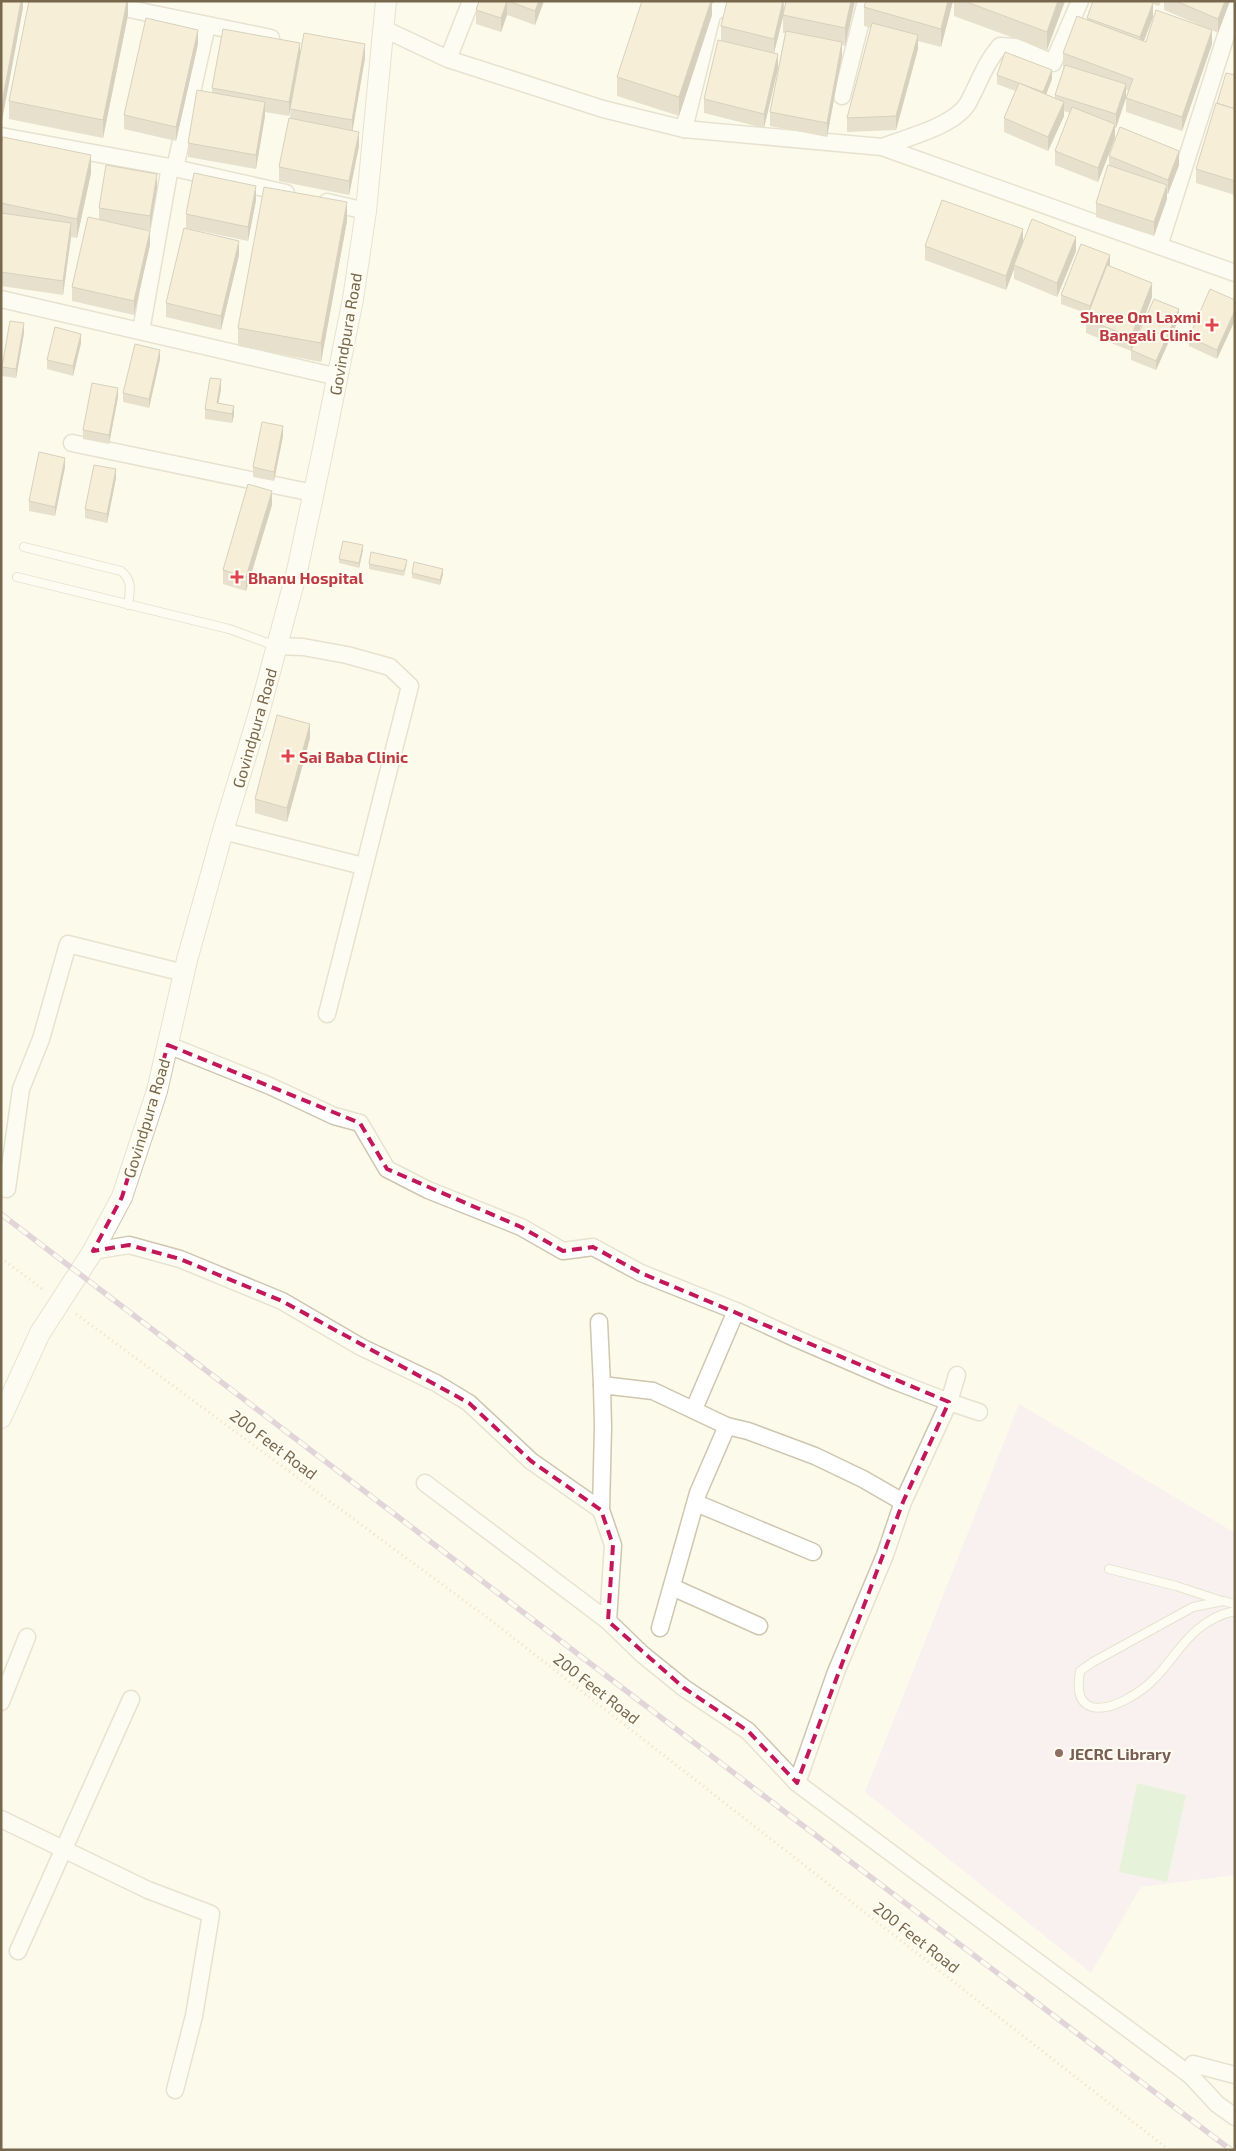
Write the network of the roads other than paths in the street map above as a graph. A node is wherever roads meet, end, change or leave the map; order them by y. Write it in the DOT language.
graph roads {
  1 [pos="90,1"];
  2 [pos="386,1"];
  3 [pos="471,1"];
  4 [pos="705,1"];
  5 [pos="866,1"];
  6 [pos="1080,1"];
  7 [pos="722,4"];
  8 [pos="1235,7"];
  9 [pos="207,25"];
  10 [pos="384,29"];
  11 [pos="291,42"];
  12 [pos="448,59"];
  13 [pos="842,96"];
  14 [pos="684,129"];
  15 [pos="1,136"];
  16 [pos="882,147"];
  17 [pos="173,168"];
  18 [pos="366,210"];
  19 [pos="1159,246"];
  20 [pos="1235,273"];
  21 [pos="1,299"];
  22 [pos="141,331"];
  23 [pos="338,377"];
  24 [pos="72,443"];
  25 [pos="313,493"];
  26 [pos="24,547"];
  27 [pos="17,577"];
  28 [pos="128,605"];
  29 [pos="277,646"];
  30 [pos="223,832"];
  31 [pos="363,866"];
  32 [pos="184,973"];
  33 [pos="326,1014"];
  34 [pos="168,1044"];
  35 [pos="1,1186"];
  36 [pos="93,1251"];
  37 [pos="736,1311"];
  38 [pos="599,1322"];
  39 [pos="957,1375"];
  40 [pos="602,1385"];
  41 [pos="949,1402"];
  42 [pos="694,1409"];
  43 [pos="979,1412"];
  44 [pos="1,1418"];
  45 [pos="727,1426"];
  46 [pos="425,1482"];
  47 [pos="903,1502"];
  48 [pos="696,1503"];
  49 [pos="601,1510"];
  50 [pos="813,1552"];
  51 [pos="1110,1569"];
  52 [pos="672,1587"];
  53 [pos="1224,1601"];
  54 [pos="1235,1604"];
  55 [pos="1235,1611"];
  56 [pos="608,1621"];
  57 [pos="759,1626"];
  58 [pos="660,1628"];
  59 [pos="27,1637"];
  60 [pos="131,1699"];
  61 [pos="1,1702"];
  62 [pos="797,1783"];
  63 [pos="1,1819"];
  64 [pos="63,1847"];
  65 [pos="18,1951"];
  66 [pos="1190,2075"];
  67 [pos="1235,2075"];
  68 [pos="175,2090"];
  69 [pos="1235,2117"];
  1 -- 9 [label="street"];
  2 -- 10 [label="street, Govindpura Road"];
  3 -- 12 [label="street"];
  4 -- 7 [label="street"];
  5 -- 13 [label="street"];
  6 -- 16 [label="street"];
  7 -- 14 [label="street"];
  8 -- 19 [label="street"];
  9 -- 11 [label="street"];
  9 -- 17 [label="street"];
  10 -- 12 [label="street"];
  10 -- 18 [label="street, Govindpura Road"];
  12 -- 14 [label="street"];
  14 -- 16 [label="street"];
  15 -- 17 [label="street"];
  16 -- 19 [label="street"];
  17 -- 18 [label="street"];
  17 -- 22 [label="street"];
  18 -- 23 [label="street, Govindpura Road"];
  19 -- 20 [label="street"];
  21 -- 22 [label="street"];
  22 -- 23 [label="street"];
  23 -- 25 [label="street, Govindpura Road"];
  24 -- 25 [label="street"];
  25 -- 29 [label="street, Govindpura Road"];
  26 -- 28 [label="lane"];
  27 -- 28 [label="lane"];
  28 -- 29 [label="lane"];
  29 -- 30 [label="street, Govindpura Road"];
  29 -- 31 [label="street"];
  30 -- 31 [label="street"];
  30 -- 32 [label="street, Govindpura Road"];
  31 -- 33 [label="street"];
  32 -- 34 [label="street, Govindpura Road"];
  32 -- 35 [label="street"];
  34 -- 36 [label="street, Govindpura Road"];
  34 -- 37 [label="street"];
  36 -- 44 [label="street, Govindpura Road"];
  36 -- 49 [label="street"];
  37 -- 41 [label="street"];
  37 -- 42 [label="street"];
  38 -- 40 [label="street"];
  39 -- 41 [label="street"];
  40 -- 42 [label="street"];
  40 -- 49 [label="street"];
  41 -- 43 [label="street"];
  41 -- 47 [label="street"];
  42 -- 45 [label="street"];
  45 -- 47 [label="street"];
  45 -- 48 [label="street"];
  46 -- 56 [label="street"];
  47 -- 62 [label="street"];
  48 -- 50 [label="street"];
  48 -- 52 [label="street"];
  49 -- 56 [label="street"];
  51 -- 53 [label="lane"];
  52 -- 57 [label="street"];
  52 -- 58 [label="street"];
  53 -- 54 [label="lane"];
  53 -- 55 [label="lane"];
  56 -- 62 [label="street"];
  59 -- 61 [label="street"];
  60 -- 64 [label="street"];
  62 -- 66 [label="street"];
  63 -- 64 [label="street"];
  64 -- 65 [label="street"];
  64 -- 68 [label="street"];
  66 -- 67 [label="street"];
  66 -- 69 [label="street"];
}
